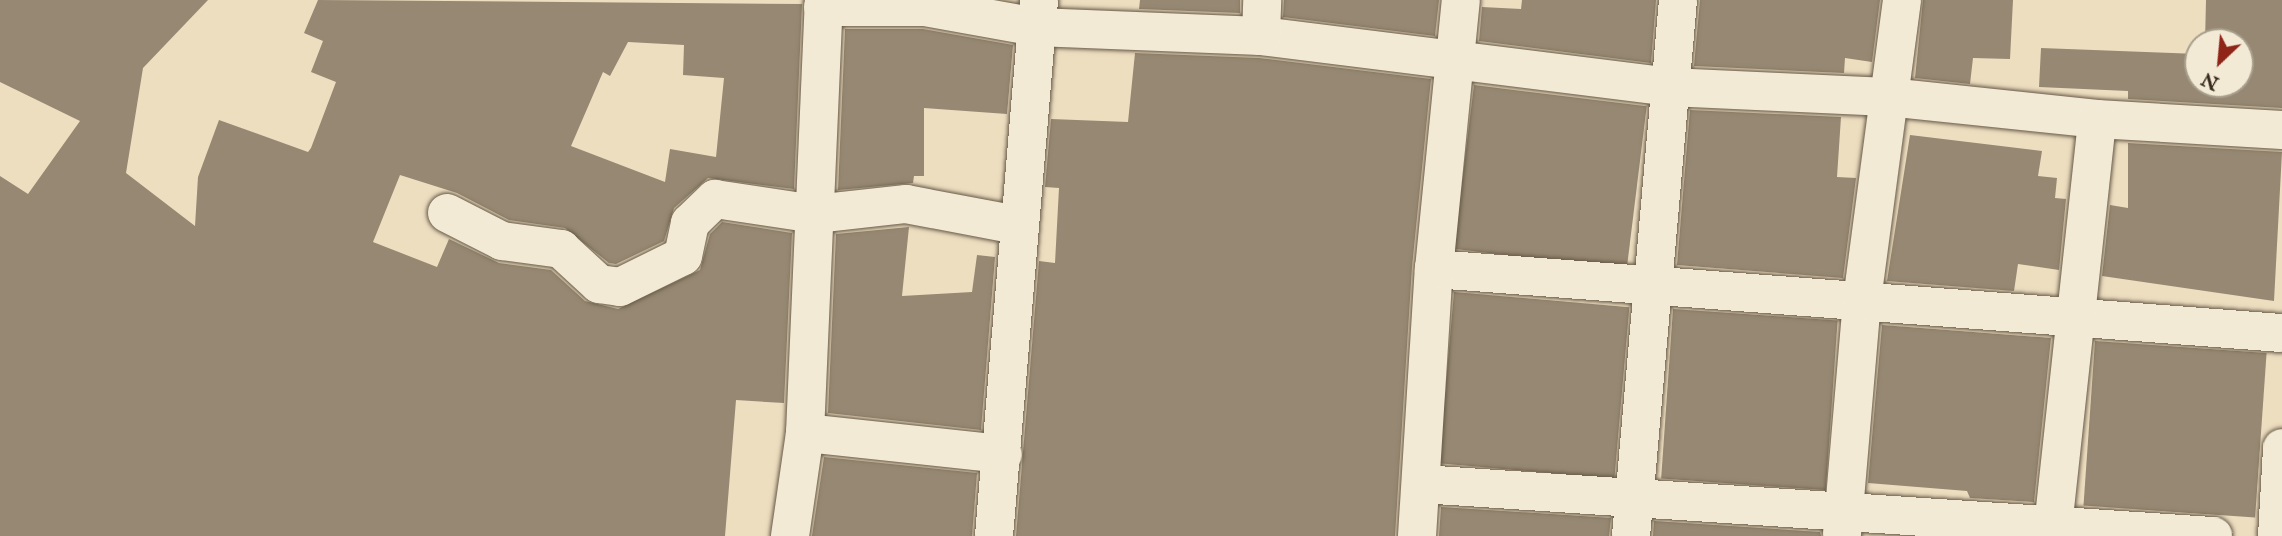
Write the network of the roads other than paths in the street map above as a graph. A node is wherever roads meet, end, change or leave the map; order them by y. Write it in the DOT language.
graph roads {
  1 [pos="1461,0"];
  2 [pos="1678,0"];
  3 [pos="1902,0"];
  4 [pos="823,3"];
  5 [pos="1037,14"];
  6 [pos="1262,18"];
  7 [pos="1456,64"];
  8 [pos="1669,87"];
  9 [pos="1888,97"];
  10 [pos="2096,118"];
  11 [pos="2282,130"];
  12 [pos="446,213"];
  13 [pos="815,214"];
  14 [pos="1017,225"];
  15 [pos="1434,269"];
  16 [pos="1651,287"];
  17 [pos="1862,300"];
  18 [pos="2077,320"];
  19 [pos="2282,333"];
  20 [pos="805,433"];
  21 [pos="2282,448"];
  22 [pos="1003,454"];
  23 [pos="1421,484"];
  24 [pos="1634,496"];
  25 [pos="1843,523"];
  26 [pos="2053,531"];
  27 [pos="790,536"];
  28 [pos="994,536"];
  29 [pos="1417,536"];
  30 [pos="1631,536"];
  31 [pos="2213,536"];
  32 [pos="2277,536"];
  1 -- 7 [label="street"];
  2 -- 8 [label="street"];
  3 -- 9 [label="street"];
  4 -- 5 [label="street"];
  4 -- 13 [label="street"];
  5 -- 6 [label="street"];
  5 -- 14 [label="street"];
  6 -- 7 [label="street"];
  7 -- 8 [label="street"];
  7 -- 15 [label="street"];
  8 -- 9 [label="street"];
  8 -- 16 [label="street"];
  9 -- 10 [label="street"];
  9 -- 17 [label="street"];
  10 -- 11 [label="street"];
  10 -- 18 [label="street"];
  12 -- 13 [label="street"];
  13 -- 14 [label="street"];
  13 -- 20 [label="street"];
  14 -- 22 [label="street"];
  15 -- 16 [label="street"];
  15 -- 23 [label="street"];
  16 -- 17 [label="street"];
  16 -- 24 [label="street"];
  17 -- 18 [label="street"];
  17 -- 25 [label="street"];
  18 -- 19 [label="street"];
  18 -- 26 [label="street"];
  20 -- 22 [label="street"];
  20 -- 27 [label="street"];
  21 -- 32 [label="street"];
  22 -- 28 [label="street"];
  23 -- 24 [label="street"];
  23 -- 29 [label="street"];
  24 -- 25 [label="street"];
  24 -- 30 [label="street"];
  25 -- 26 [label="street"];
  26 -- 31 [label="street"];
}
